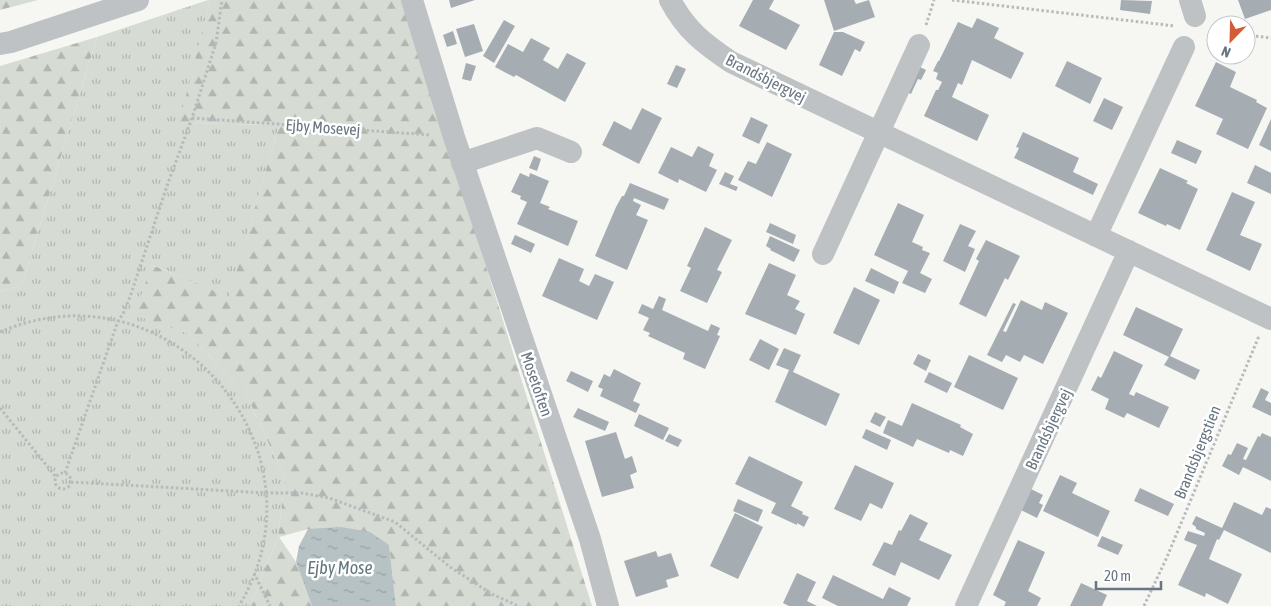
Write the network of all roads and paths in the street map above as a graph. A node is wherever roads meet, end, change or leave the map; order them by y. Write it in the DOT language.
graph roads {
  1 [pos="138,0"];
  2 [pos="222,0"];
  3 [pos="412,0"];
  4 [pos="670,0"];
  5 [pos="934,0"];
  6 [pos="952,0"];
  7 [pos="1188,22"];
  8 [pos="1256,36"];
  9 [pos="1271,38"];
  10 [pos="0,44"];
  11 [pos="920,45"];
  12 [pos="192,118"];
  13 [pos="879,133"];
  14 [pos="454,137"];
  15 [pos="571,152"];
  16 [pos="462,163"];
  17 [pos="1096,236"];
  18 [pos="1129,252"];
  19 [pos="823,254"];
  20 [pos="1269,318"];
  21 [pos="118,322"];
  22 [pos="0,332"];
  23 [pos="0,408"];
  24 [pos="65,473"];
  25 [pos="56,477"];
  26 [pos="71,482"];
  27 [pos="266,493"];
  28 [pos="254,573"];
  29 [pos="239,606"];
  30 [pos="270,606"];
  31 [pos="518,606"];
  32 [pos="608,606"];
  33 [pos="966,606"];
  34 [pos="1144,606"];
  1 -- 10 [label="street"];
  2 -- 12 [label="path"];
  3 -- 14 [label="street, Mosetoften"];
  4 -- 13 [label="street, Brandsbjergvej"];
  5 -- 11 [label="path"];
  6 -- 7 [label="path"];
  7 -- 17 [label="street"];
  8 -- 9 [label="path"];
  11 -- 13 [label="street"];
  12 -- 14 [label="path, Ejby Mosevej"];
  12 -- 21 [label="path"];
  13 -- 17 [label="street, Brandsbjergvej"];
  13 -- 19 [label="street"];
  14 -- 16 [label="street, Mosetoften"];
  15 -- 16 [label="street"];
  16 -- 32 [label="street, Mosetoften"];
  17 -- 18 [label="street, Brandsbjergvej"];
  18 -- 20 [label="street, Brandsbjergvej"];
  18 -- 33 [label="street, Brandsbjergvej"];
  20 -- 34 [label="path, Brandsbjergstien"];
  21 -- 22 [label="path"];
  21 -- 24 [label="path"];
  21 -- 27 [label="path"];
  23 -- 25 [label="path"];
  24 -- 25 [label="path"];
  24 -- 26 [label="path"];
  25 -- 26 [label="path"];
  26 -- 27 [label="path"];
  27 -- 28 [label="path"];
  27 -- 31 [label="path"];
  28 -- 29 [label="path"];
  28 -- 30 [label="path"];
}
